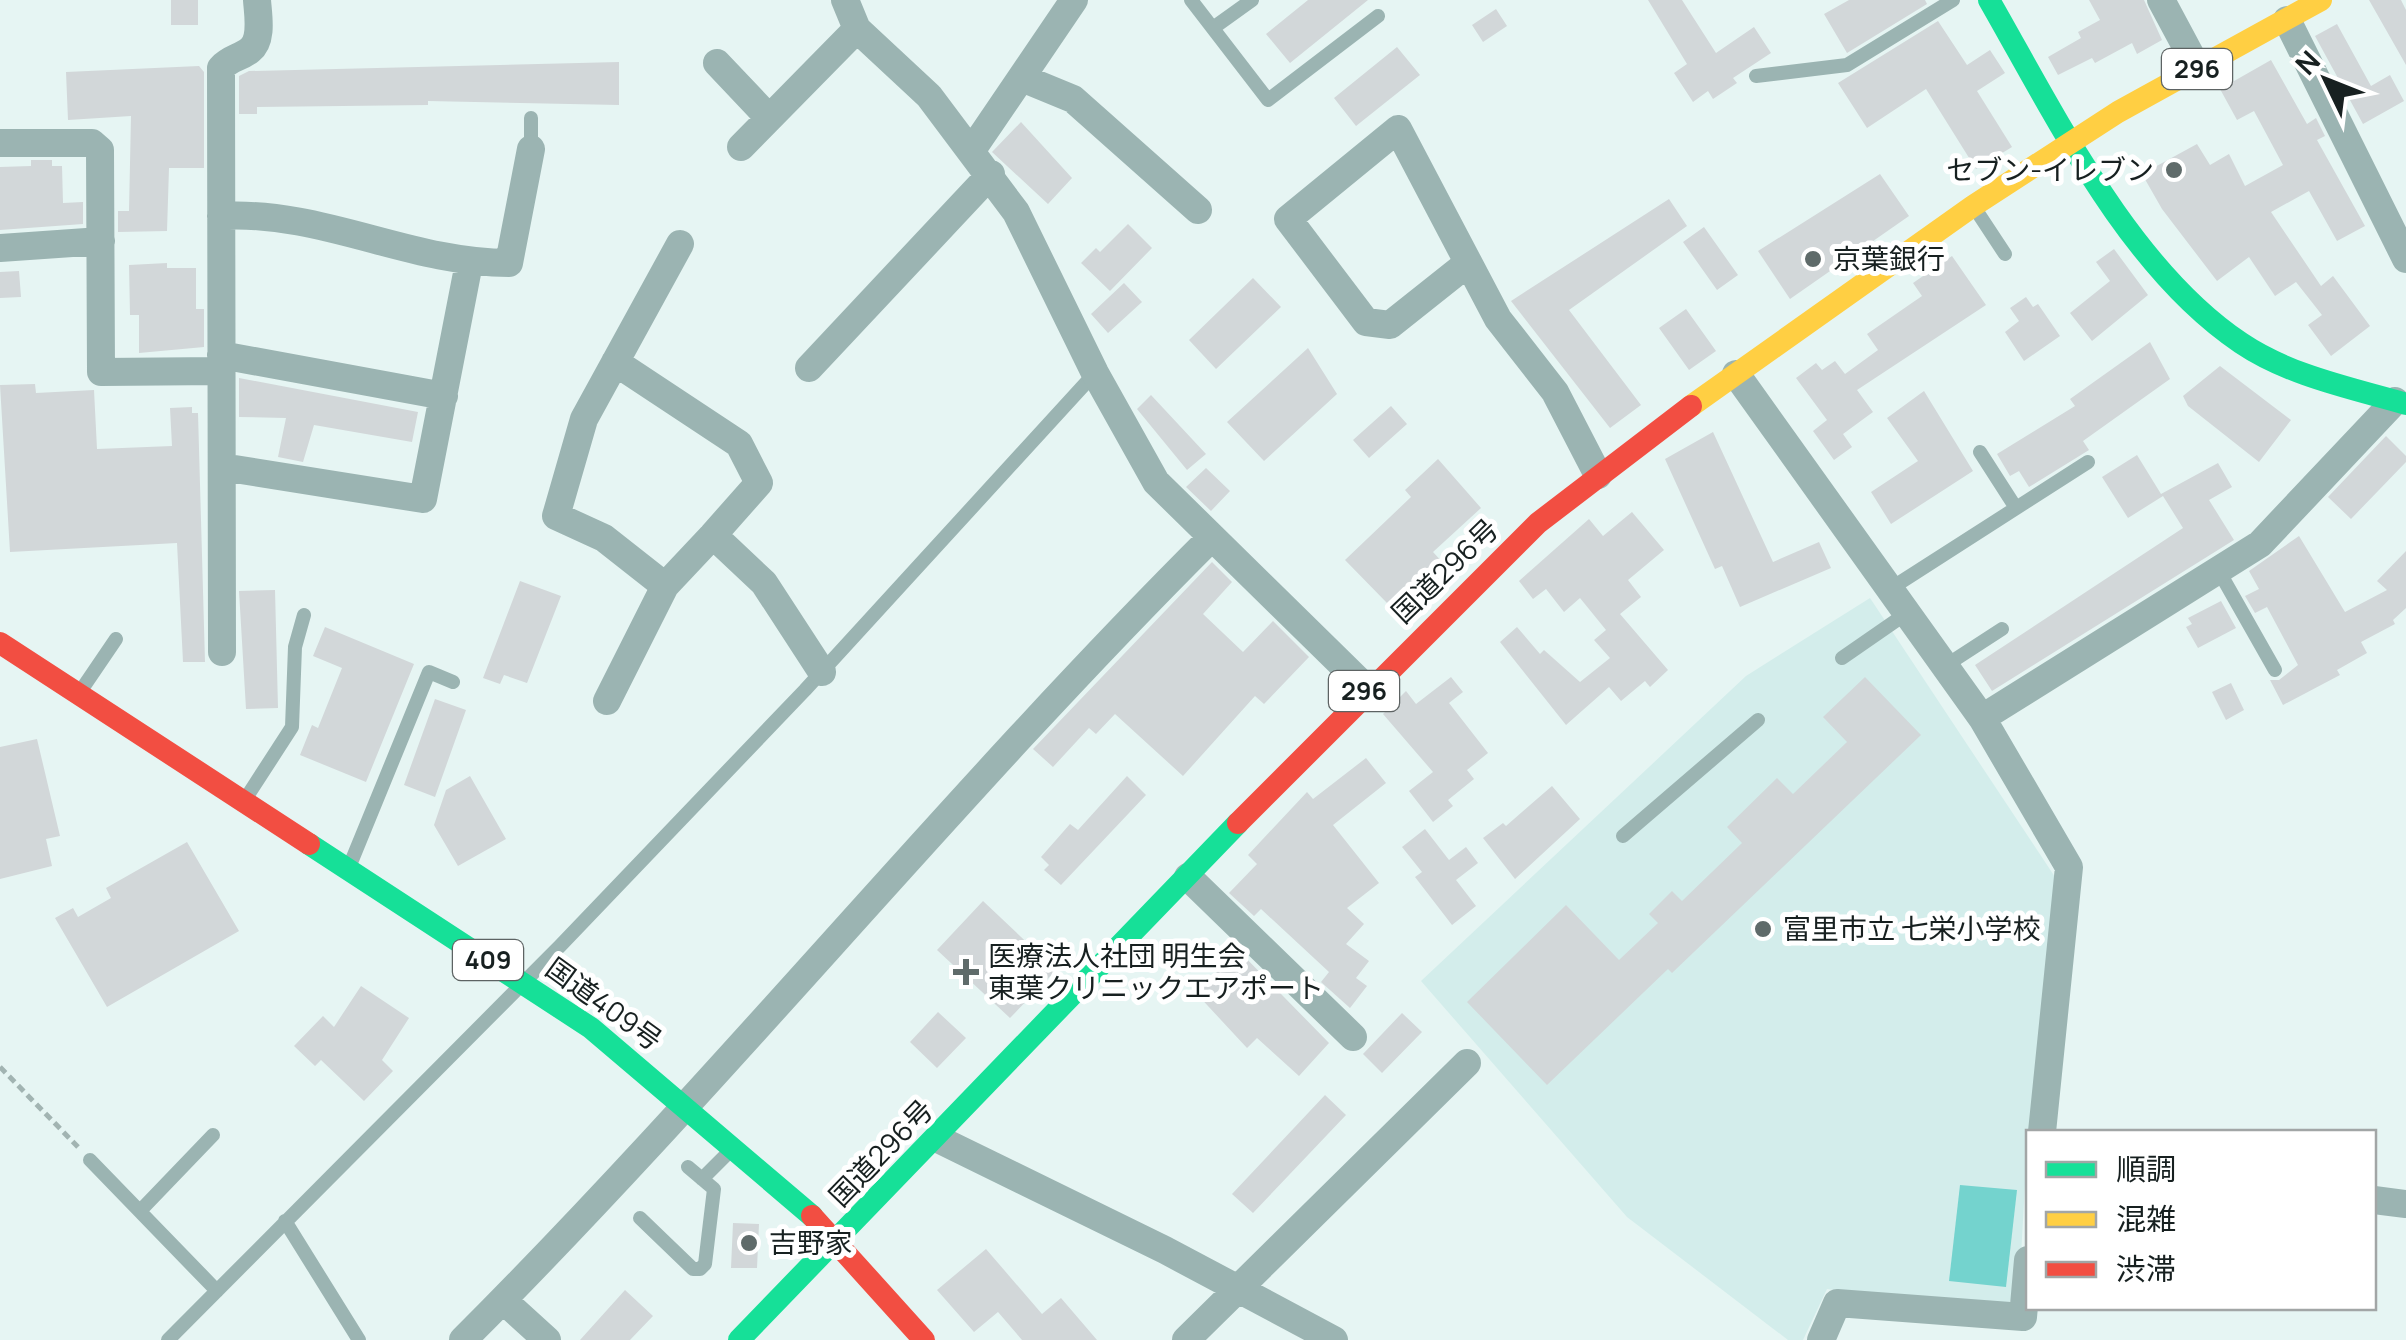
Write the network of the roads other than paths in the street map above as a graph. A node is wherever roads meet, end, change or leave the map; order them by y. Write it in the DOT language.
graph roads {
  1 [pos="258,0"];
  2 [pos="845,0"];
  3 [pos="1074,0"];
  4 [pos="1191,0"];
  5 [pos="1252,0"];
  6 [pos="1953,0"];
  7 [pos="1989,0"];
  8 [pos="2161,0"];
  9 [pos="2321,0"];
  10 [pos="1378,16"];
  11 [pos="2287,20"];
  12 [pos="1213,28"];
  13 [pos="857,29"];
  14 [pos="717,63"];
  15 [pos="2198,69"];
  16 [pos="1756,76"];
  17 [pos="1022,78"];
  18 [pos="530,118"];
  19 [pos="769,118"];
  20 [pos="2074,140"];
  21 [pos="0,143"];
  22 [pos="741,146"];
  23 [pos="531,149"];
  24 [pos="972,150"];
  25 [pos="991,174"];
  26 [pos="1973,206"];
  27 [pos="1198,210"];
  28 [pos="221,216"];
  29 [pos="101,240"];
  30 [pos="680,244"];
  31 [pos="0,248"];
  32 [pos="2005,254"];
  33 [pos="2406,259"];
  34 [pos="469,263"];
  35 [pos="1468,263"];
  36 [pos="615,362"];
  37 [pos="221,363"];
  38 [pos="809,368"];
  39 [pos="1095,374"];
  40 [pos="1736,374"];
  41 [pos="444,396"];
  42 [pos="2400,402"];
  43 [pos="1980,452"];
  44 [pos="2088,462"];
  45 [pos="222,467"];
  46 [pos="1598,474"];
  47 [pos="2016,508"];
  48 [pos="713,535"];
  49 [pos="1212,537"];
  50 [pos="2220,573"];
  51 [pos="665,586"];
  52 [pos="1890,588"];
  53 [pos="1907,613"];
  54 [pos="304,615"];
  55 [pos="2002,629"];
  56 [pos="116,639"];
  57 [pos="0,643"];
  58 [pos="222,652"];
  59 [pos="1842,658"];
  60 [pos="1945,666"];
  61 [pos="2275,670"];
  62 [pos="822,672"];
  63 [pos="454,682"];
  64 [pos="1367,688"];
  65 [pos="79,694"];
  66 [pos="607,700"];
  67 [pos="1982,718"];
  68 [pos="1758,720"];
  69 [pos="244,802"];
  70 [pos="1623,836"];
  71 [pos="348,870"];
  72 [pos="1188,877"];
  73 [pos="524,983"];
  74 [pos="1353,1038"];
  75 [pos="1467,1063"];
  76 [pos="688,1106"];
  77 [pos="2042,1130"];
  78 [pos="214,1135"];
  79 [pos="938,1138"];
  80 [pos="735,1146"];
  81 [pos="90,1160"];
  82 [pos="688,1167"];
  83 [pos="702,1178"];
  84 [pos="2376,1200"];
  85 [pos="2406,1204"];
  86 [pos="140,1211"];
  87 [pos="640,1218"];
  88 [pos="284,1221"];
  89 [pos="838,1241"];
  90 [pos="2026,1279"];
  91 [pos="1238,1288"];
  92 [pos="217,1291"];
  93 [pos="503,1300"];
  94 [pos="746,1338"];
  95 [pos="168,1340"];
  96 [pos="359,1340"];
  97 [pos="463,1340"];
  98 [pos="548,1340"];
  99 [pos="924,1340"];
  100 [pos="1186,1340"];
  101 [pos="1334,1340"];
  102 [pos="1821,1340"];
  1 -- 28 [label="street"];
  2 -- 13 [label="street"];
  3 -- 17 [label="street"];
  4 -- 12 [label="lane"];
  5 -- 12 [label="lane"];
  6 -- 16 [label="lane"];
  7 -- 20 [label="main road"];
  8 -- 15 [label="street"];
  9 -- 11 [label="main road, 国道296号 / 296"];
  10 -- 12 [label="lane"];
  11 -- 15 [label="main road, 国道296号 / 296"];
  11 -- 33 [label="street"];
  13 -- 19 [label="street"];
  13 -- 24 [label="street"];
  14 -- 19 [label="street"];
  15 -- 20 [label="main road, 国道296号 / 296"];
  17 -- 24 [label="street"];
  17 -- 27 [label="street"];
  18 -- 23 [label="lane"];
  19 -- 22 [label="street"];
  20 -- 26 [label="main road, 国道296号 / 296"];
  20 -- 42 [label="main road"];
  21 -- 29 [label="street"];
  23 -- 34 [label="street"];
  24 -- 25 [label="street"];
  25 -- 38 [label="street"];
  25 -- 39 [label="street"];
  26 -- 32 [label="lane"];
  26 -- 40 [label="main road, 国道296号 / 296"];
  28 -- 34 [label="street"];
  28 -- 37 [label="street"];
  29 -- 31 [label="street"];
  29 -- 37 [label="street"];
  30 -- 36 [label="street"];
  34 -- 41 [label="street"];
  35 -- 35 [label="street"];
  35 -- 46 [label="street"];
  36 -- 48 [label="street"];
  36 -- 51 [label="street"];
  37 -- 41 [label="street"];
  37 -- 45 [label="street"];
  39 -- 49 [label="street"];
  39 -- 62 [label="lane"];
  40 -- 46 [label="main road, 国道296号 / 296"];
  40 -- 52 [label="street"];
  41 -- 45 [label="street"];
  42 -- 50 [label="street"];
  43 -- 47 [label="lane"];
  44 -- 47 [label="lane"];
  45 -- 58 [label="street"];
  46 -- 64 [label="main road, 国道296号 / 296"];
  47 -- 52 [label="lane"];
  48 -- 51 [label="street"];
  48 -- 62 [label="street"];
  49 -- 64 [label="street"];
  49 -- 76 [label="street"];
  50 -- 61 [label="lane"];
  50 -- 67 [label="street"];
  51 -- 66 [label="street"];
  52 -- 53 [label="street"];
  53 -- 59 [label="lane"];
  53 -- 60 [label="street"];
  54 -- 69 [label="lane"];
  55 -- 60 [label="lane"];
  56 -- 65 [label="lane"];
  57 -- 65 [label="main road, 国道409号 / 409"];
  60 -- 67 [label="street"];
  62 -- 73 [label="lane"];
  63 -- 71 [label="lane"];
  64 -- 72 [label="main road, 国道296号 / 296"];
  65 -- 69 [label="main road, 国道409号 / 409"];
  67 -- 77 [label="street"];
  68 -- 70 [label="lane"];
  69 -- 71 [label="main road, 国道409号 / 409"];
  71 -- 73 [label="main road, 国道409号 / 409"];
  72 -- 74 [label="street"];
  72 -- 79 [label="main road, 国道296号 / 296"];
  73 -- 76 [label="main road, 国道409号 / 409"];
  73 -- 88 [label="lane"];
  75 -- 91 [label="street"];
  76 -- 80 [label="main road, 国道409号 / 409"];
  76 -- 93 [label="street"];
  78 -- 86 [label="lane"];
  79 -- 89 [label="main road, 国道296号 / 296"];
  79 -- 91 [label="street"];
  80 -- 83 [label="lane"];
  80 -- 89 [label="main road, 国道409号 / 409"];
  81 -- 86 [label="lane"];
  82 -- 83 [label="lane"];
  83 -- 87 [label="lane"];
  84 -- 85 [label="street"];
  86 -- 92 [label="lane"];
  88 -- 92 [label="lane"];
  88 -- 96 [label="lane"];
  89 -- 94 [label="main road, 国道296号 / 296"];
  89 -- 99 [label="main road, 国道409号 / 409"];
  90 -- 102 [label="street"];
  91 -- 100 [label="street"];
  91 -- 101 [label="street"];
  92 -- 95 [label="lane"];
  93 -- 97 [label="street"];
  93 -- 98 [label="street"];
}
